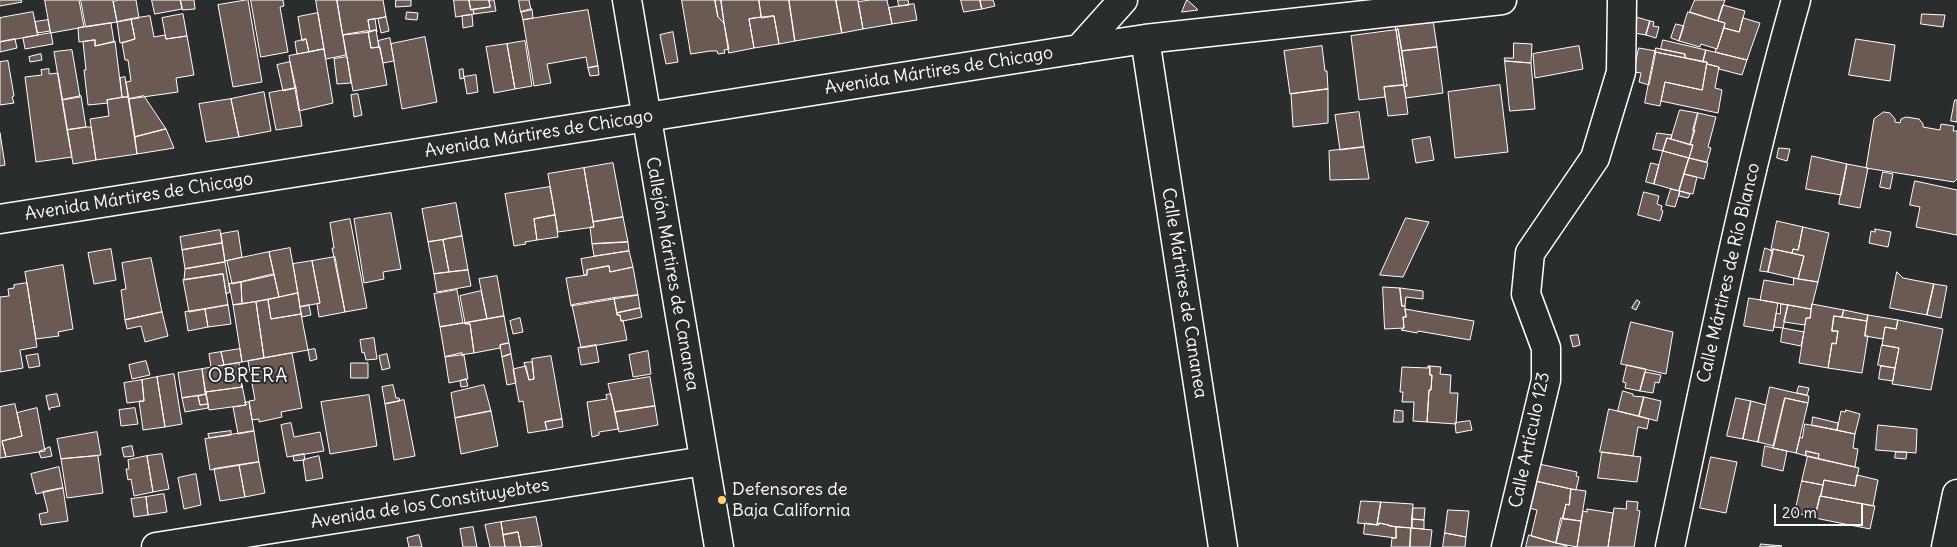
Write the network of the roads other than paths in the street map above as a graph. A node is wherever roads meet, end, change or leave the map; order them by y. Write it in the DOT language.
graph roads {
  1 [pos="627,0"];
  2 [pos="1123,0"];
  3 [pos="1502,0"];
  4 [pos="1622,0"];
  5 [pos="1796,0"];
  6 [pos="1145,40"];
  7 [pos="1079,49"];
  8 [pos="645,117"];
  9 [pos="0,219"];
  10 [pos="704,461"];
  11 [pos="1957,494"];
  12 [pos="156,547"];
  13 [pos="719,547"];
  14 [pos="1222,547"];
  15 [pos="1506,547"];
  16 [pos="1670,547"];
  17 [pos="1946,547"];
  1 -- 8 [label="street, Callejón Mártires de Cananea"];
  2 -- 7 [label="street, Avenida Mártires de Chicago"];
  3 -- 6 [label="street, Avenida Mártires de Chicago"];
  4 -- 15 [label="street, Calle Artículo 123"];
  5 -- 16 [label="street, Calle Mártires de Río Blanco"];
  6 -- 7 [label="street, Avenida Mártires de Chicago"];
  6 -- 14 [label="street, Calle Mártires de Cananea"];
  7 -- 8 [label="street, Avenida Mártires de Chicago"];
  8 -- 9 [label="street, Avenida Mártires de Chicago"];
  8 -- 10 [label="street, Callejón Mártires de Cananea"];
  10 -- 12 [label="street, Avenida de los Constituyebtes"];
  10 -- 13 [label="street, Callejón Mártires de Cananea"];
  11 -- 17 [label="street"];
}
